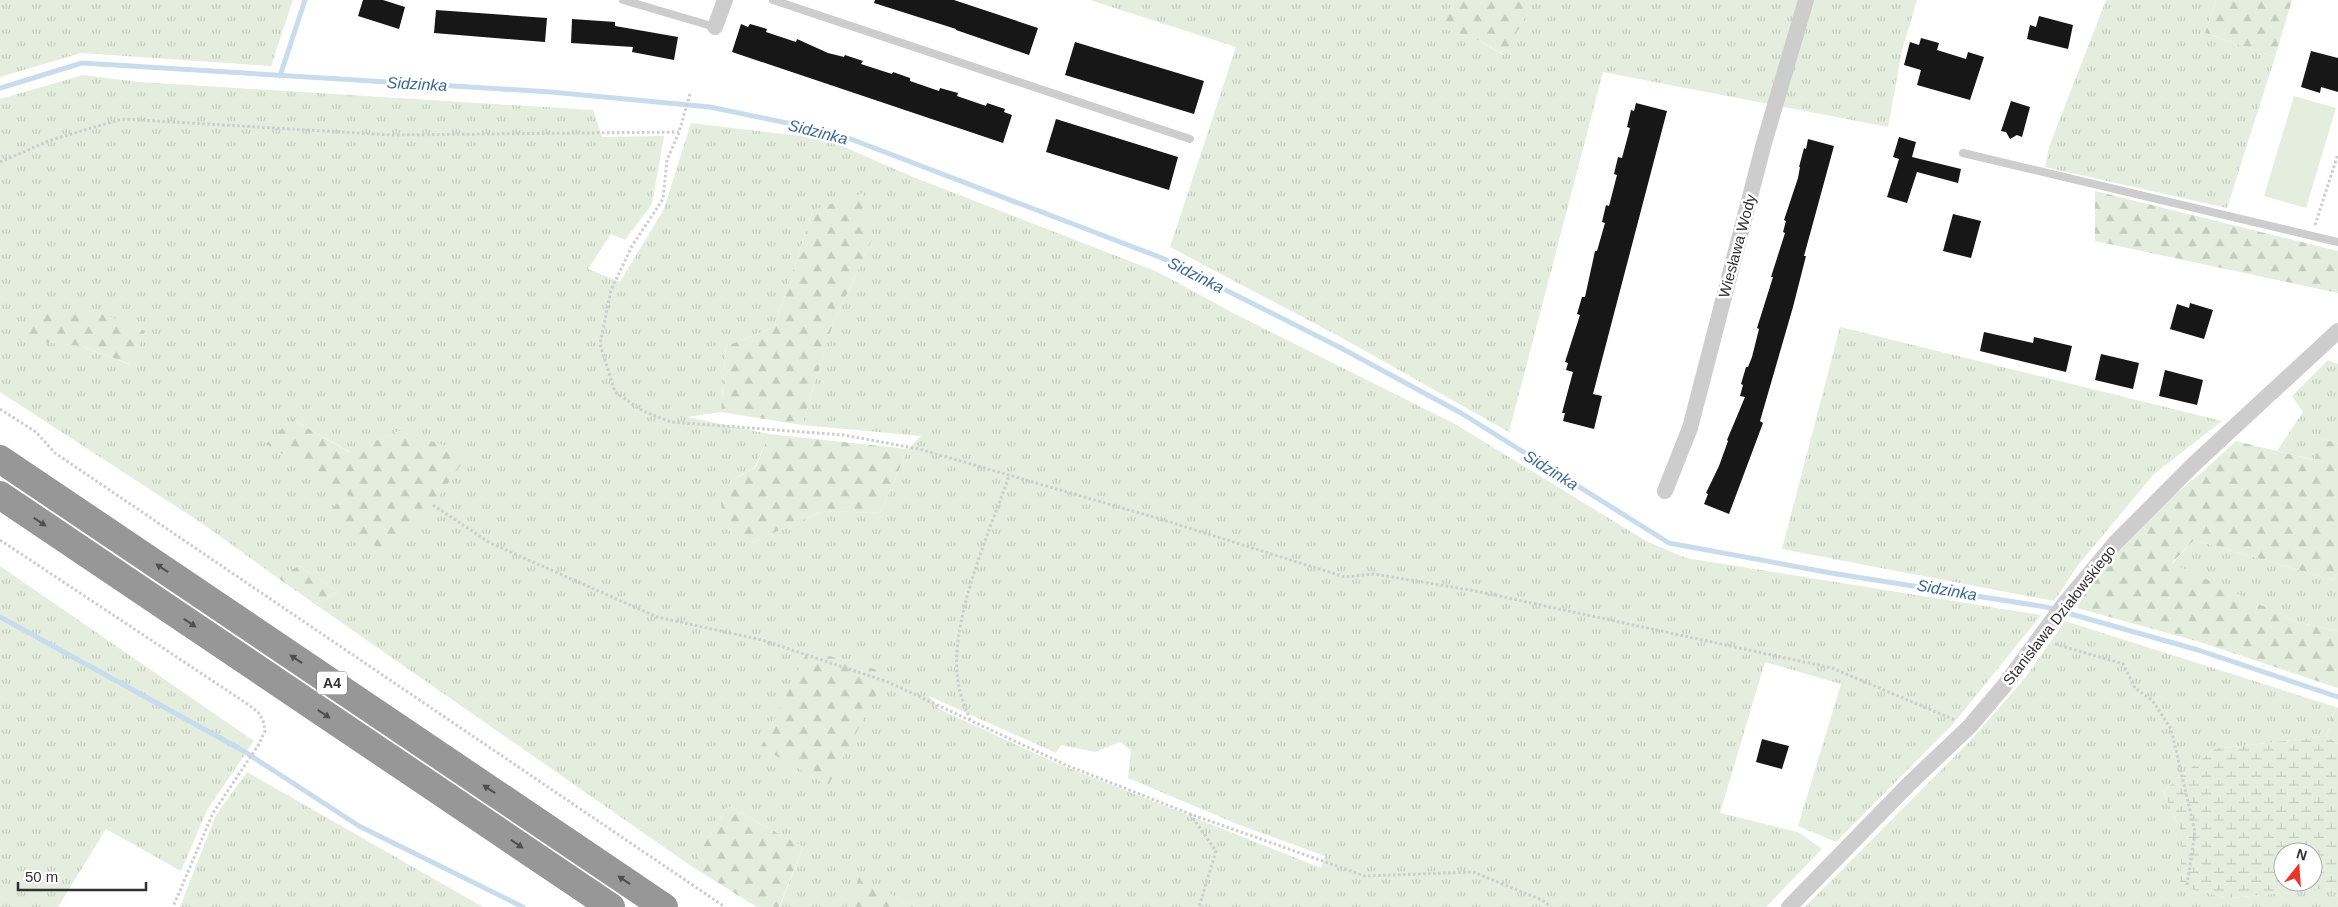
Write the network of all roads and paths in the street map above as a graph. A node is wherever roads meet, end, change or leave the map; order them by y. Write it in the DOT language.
graph roads {
  1 [pos="623,0"];
  2 [pos="725,0"];
  3 [pos="773,0"];
  4 [pos="1806,0"];
  5 [pos="715,27"];
  6 [pos="690,94"];
  7 [pos="679,132"];
  8 [pos="1190,139"];
  9 [pos="1963,153"];
  10 [pos="2338,154"];
  11 [pos="0,162"];
  12 [pos="2313,235"];
  13 [pos="2338,242"];
  14 [pos="2338,331"];
  15 [pos="0,409"];
  16 [pos="0,459"];
  17 [pos="1010,476"];
  18 [pos="1665,491"];
  19 [pos="0,495"];
  20 [pos="433,504"];
  21 [pos="0,540"];
  22 [pos="2039,640"];
  23 [pos="970,720"];
  24 [pos="1970,726"];
  25 [pos="1190,814"];
  26 [pos="2187,884"];
  27 [pos="173,907"];
  28 [pos="611,907"];
  29 [pos="664,907"];
  30 [pos="725,907"];
  31 [pos="1199,907"];
  32 [pos="1551,907"];
  33 [pos="1789,907"];
  1 -- 5 [label="lane"];
  2 -- 5 [label="street"];
  3 -- 8 [label="lane"];
  4 -- 18 [label="street, Wiesława Wody"];
  6 -- 7 [label="path"];
  7 -- 11 [label="path"];
  7 -- 17 [label="path"];
  9 -- 12 [label="lane"];
  10 -- 12 [label="path"];
  12 -- 13 [label="lane"];
  14 -- 22 [label="street, Stanisława Działowskiego"];
  15 -- 30 [label="path"];
  29 -- 16 [label="highway, A4, one-way"];
  17 -- 23 [label="path"];
  17 -- 24 [label="path"];
  19 -- 28 [label="highway, A4, one-way"];
  20 -- 23 [label="path"];
  21 -- 27 [label="path"];
  22 -- 24 [label="street, Stanisława Działowskiego"];
  22 -- 26 [label="path"];
  23 -- 25 [label="path"];
  24 -- 33 [label="street, Stanisława Działowskiego"];
  25 -- 31 [label="path"];
  25 -- 32 [label="path"];
}
